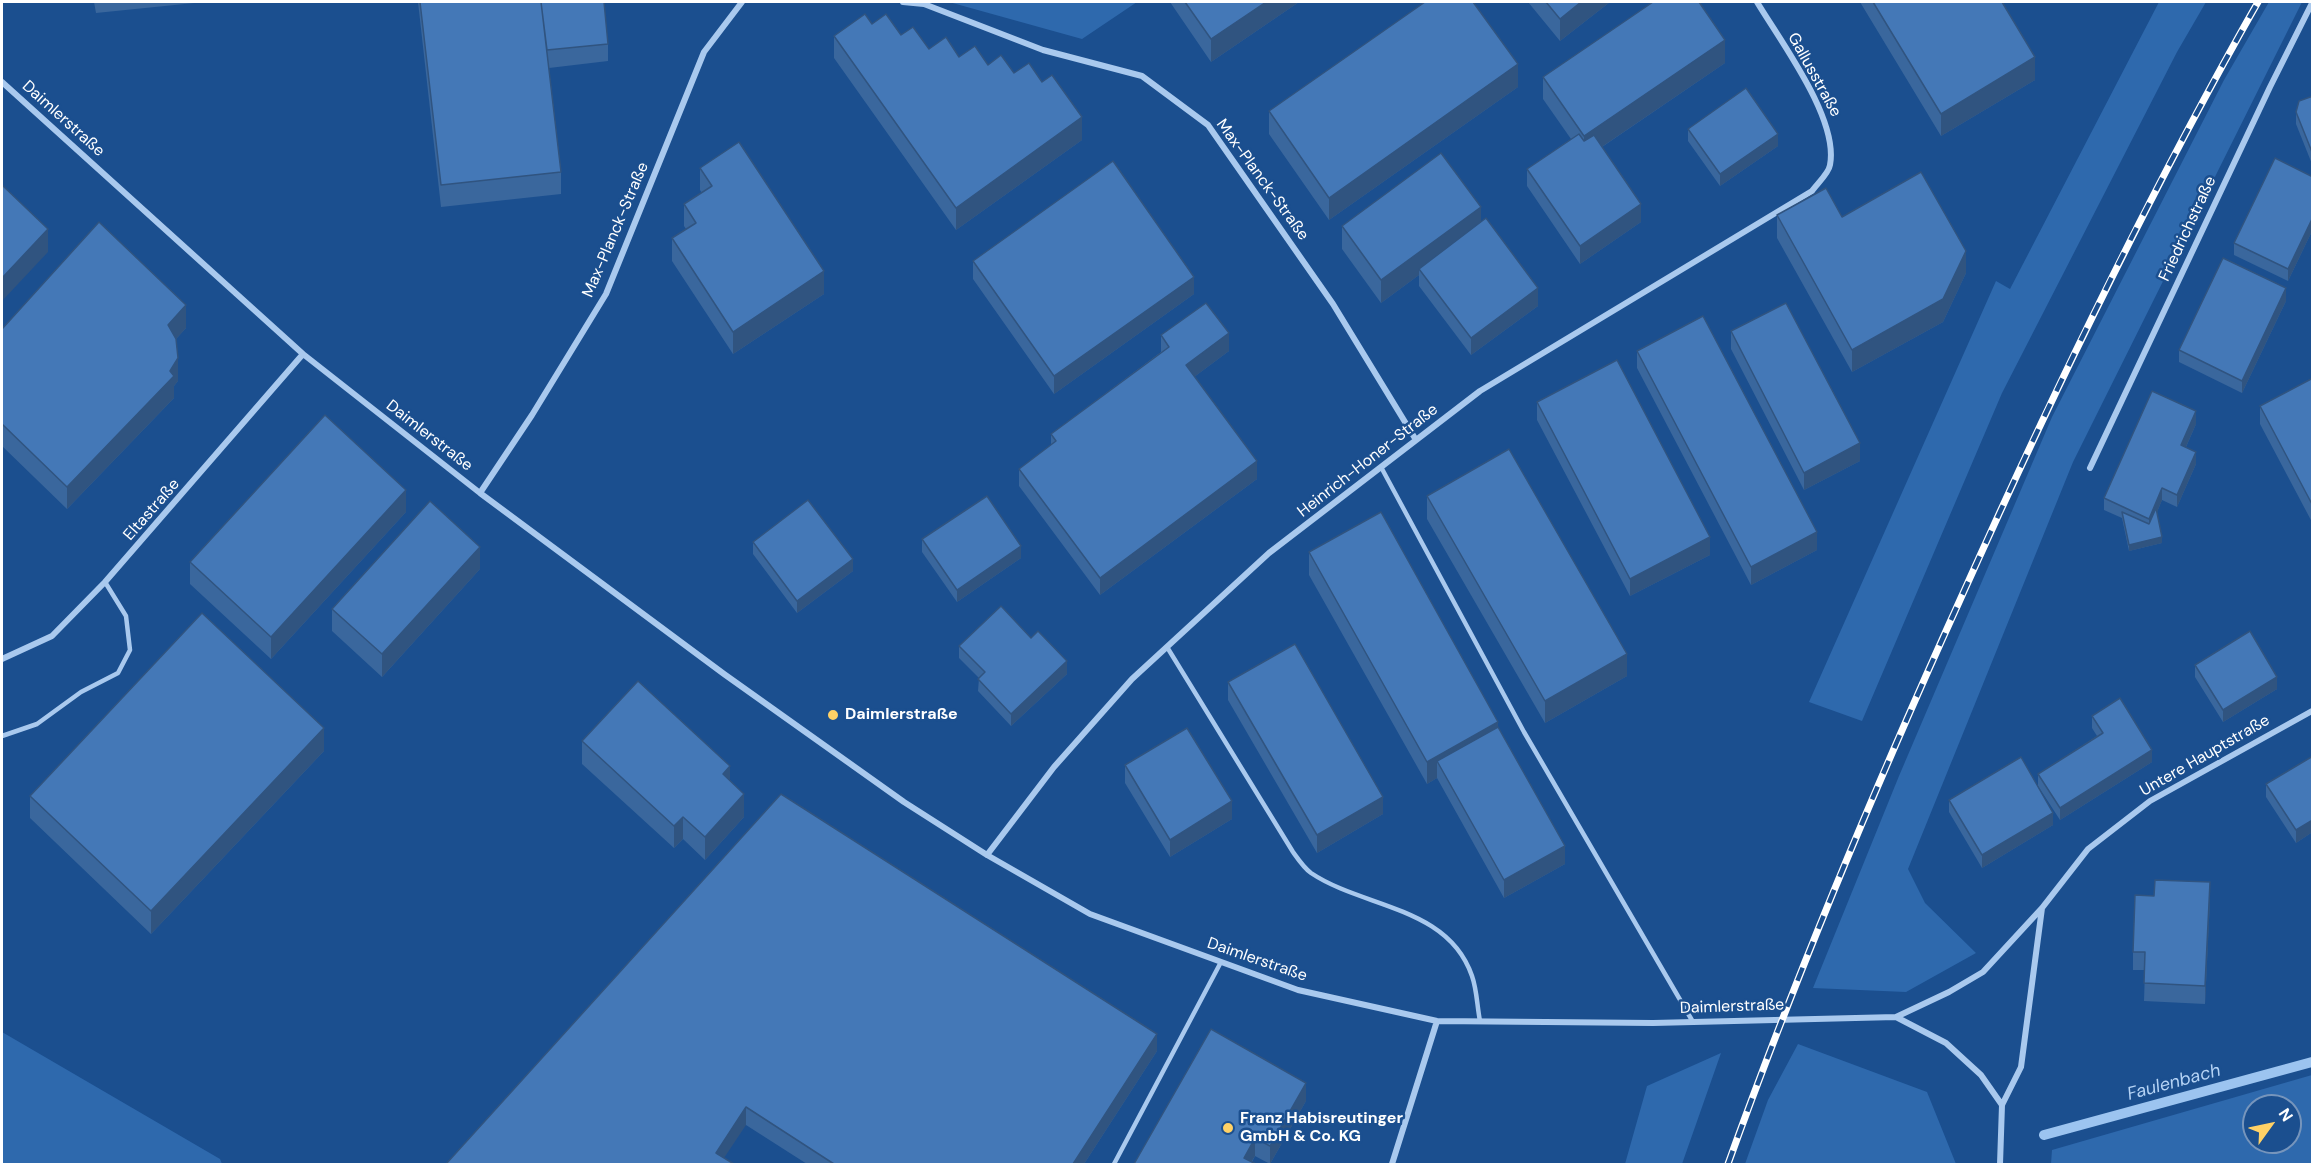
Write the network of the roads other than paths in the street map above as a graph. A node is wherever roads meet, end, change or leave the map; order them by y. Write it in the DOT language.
graph roads {
  1 [pos="742,2"];
  2 [pos="903,2"];
  3 [pos="1757,2"];
  4 [pos="2313,3"];
  5 [pos="2,82"];
  6 [pos="1830,167"];
  7 [pos="303,354"];
  8 [pos="1416,440"];
  9 [pos="1382,467"];
  10 [pos="2090,468"];
  11 [pos="480,493"];
  12 [pos="105,582"];
  13 [pos="1167,647"];
  14 [pos="2,659"];
  15 [pos="2313,711"];
  16 [pos="2,736"];
  17 [pos="987,855"];
  18 [pos="2042,908"];
  19 [pos="1221,962"];
  20 [pos="1896,1017"];
  21 [pos="1437,1021"];
  22 [pos="1480,1021"];
  23 [pos="1693,1022"];
  24 [pos="2002,1105"];
  25 [pos="1114,1164"];
  26 [pos="1392,1164"];
  27 [pos="2000,1164"];
  1 -- 11 [label="street, Max-Planck-Straße"];
  2 -- 8 [label="street, Max-Planck-Straße"];
  3 -- 6 [label="street, Gallusstraße"];
  4 -- 10 [label="street, Friedrichstraße"];
  5 -- 7 [label="street, Daimlerstraße"];
  6 -- 8 [label="street, Heinrich-Honer-Straße"];
  7 -- 11 [label="street, Daimlerstraße"];
  7 -- 12 [label="street, Eltastraße"];
  8 -- 9 [label="street, Heinrich-Honer-Straße"];
  9 -- 13 [label="street, Heinrich-Honer-Straße"];
  9 -- 23 [label="lane"];
  11 -- 17 [label="street, Daimlerstraße"];
  12 -- 14 [label="street, Eltastraße"];
  12 -- 16 [label="lane"];
  13 -- 17 [label="street, Heinrich-Honer-Straße"];
  13 -- 22 [label="lane"];
  15 -- 18 [label="street, Untere Hauptstraße"];
  17 -- 19 [label="street, Daimlerstraße"];
  18 -- 20 [label="street, Untere Hauptstraße"];
  18 -- 24 [label="street"];
  19 -- 21 [label="street, Daimlerstraße"];
  19 -- 25 [label="lane"];
  20 -- 23 [label="street, Daimlerstraße"];
  20 -- 24 [label="street, Daimlerstraße"];
  21 -- 22 [label="street, Daimlerstraße"];
  21 -- 26 [label="street"];
  22 -- 23 [label="street, Daimlerstraße"];
  24 -- 27 [label="street"];
}
